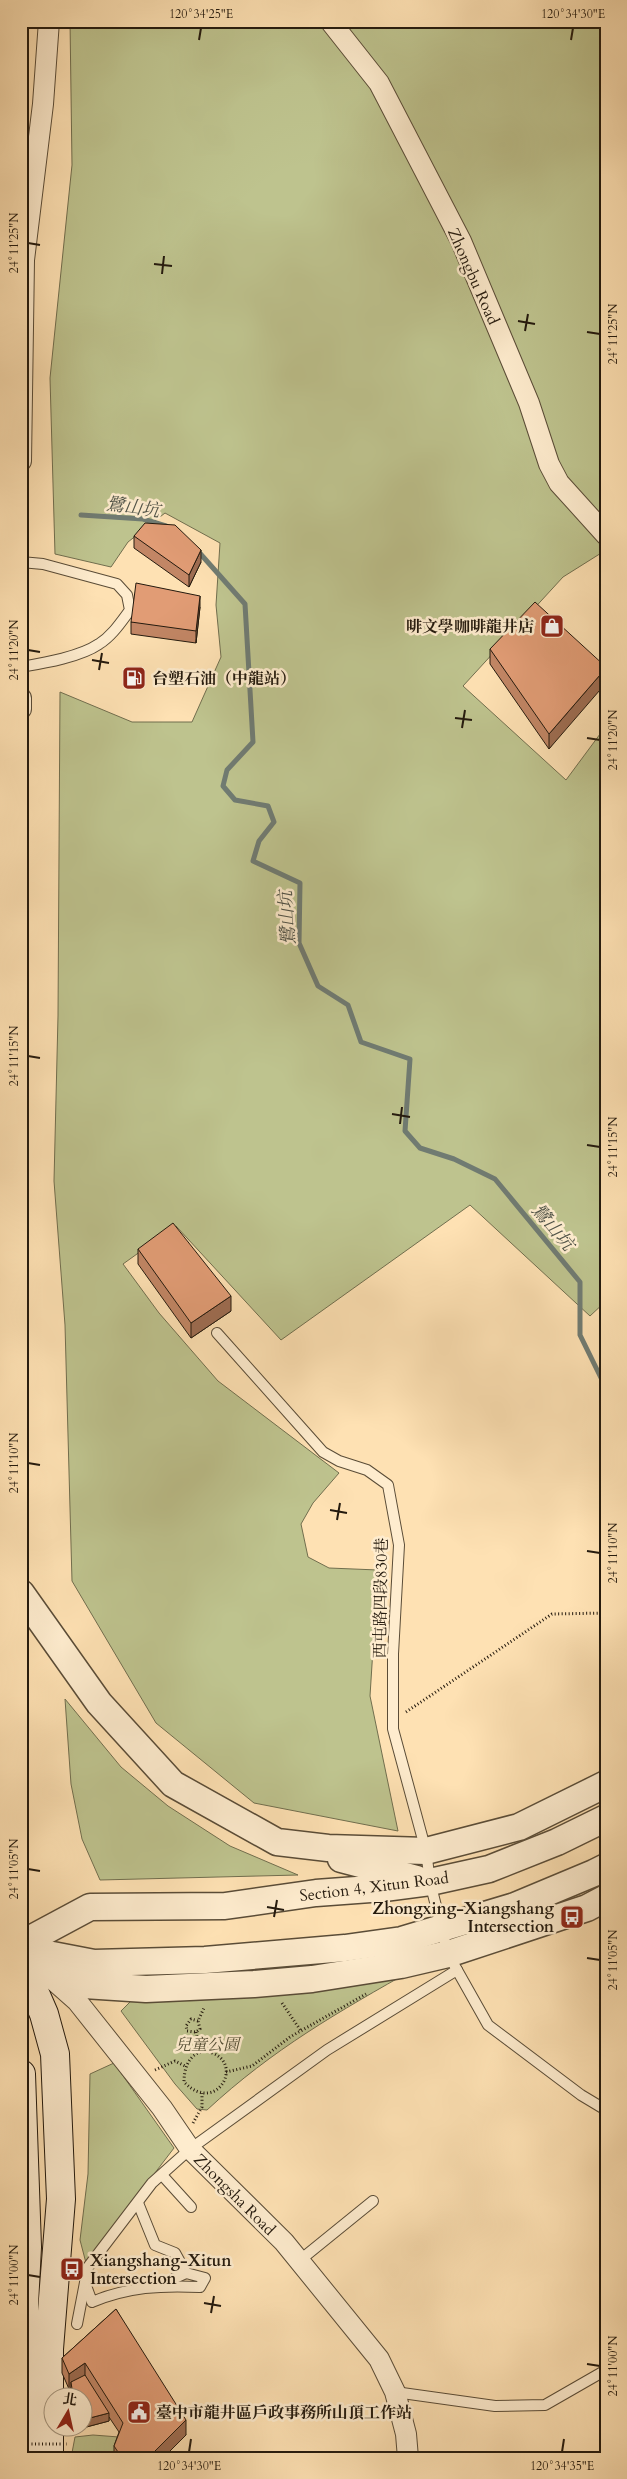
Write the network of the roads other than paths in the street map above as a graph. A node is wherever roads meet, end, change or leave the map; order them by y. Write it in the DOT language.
graph roads {
  1 [pos="49,21"];
  2 [pos="330,21"];
  3 [pos="21,462"];
  4 [pos="606,535"];
  5 [pos="21,562"];
  6 [pos="21,667"];
  7 [pos="21,698"];
  8 [pos="21,708"];
  9 [pos="217,1334"];
  10 [pos="21,1593"];
  11 [pos="606,1784"];
  12 [pos="606,1818"];
  13 [pos="277,1842"];
  14 [pos="426,1850"];
  15 [pos="606,1866"];
  16 [pos="430,1882"];
  17 [pos="606,1898"];
  18 [pos="442,1928"];
  19 [pos="21,1944"];
  20 [pos="21,1950"];
  21 [pos="21,1961"];
  22 [pos="452,1962"];
  23 [pos="21,2074"];
  24 [pos="606,2110"];
  25 [pos="606,2121"];
  26 [pos="187,2145"];
  27 [pos="606,2145"];
  28 [pos="162,2174"];
  29 [pos="373,2201"];
  30 [pos="138,2202"];
  31 [pos="191,2207"];
  32 [pos="299,2261"];
  33 [pos="186,2273"];
  34 [pos="85,2283"];
  35 [pos="160,2285"];
  36 [pos="77,2324"];
  37 [pos="606,2370"];
  38 [pos="395,2392"];
  39 [pos="58,2451"];
  40 [pos="26,2458"];
  41 [pos="408,2458"];
  1 -- 3 [label="street"];
  2 -- 4 [label="street, Zhongbu Road"];
  5 -- 6 [label="lane"];
  7 -- 8 [label="street"];
  9 -- 14 [label="lane, 西屯路四段830巷"];
  10 -- 13 [label="street, Section 4, Xitun Road"];
  11 -- 14 [label="street, Section 4, Xitun Road"];
  12 -- 16 [label="street, Section 4, Xitun Road"];
  13 -- 14 [label="street, Section 4, Xitun Road"];
  13 -- 16 [label="street"];
  14 -- 16 [label="lane, 西屯路四段830巷"];
  15 -- 18 [label="street"];
  16 -- 18 [label="lane, 西屯路四段830巷"];
  16 -- 19 [label="street, Section 4, Xitun Road"];
  17 -- 22 [label="street"];
  18 -- 20 [label="street"];
  18 -- 22 [label="lane, 西屯路四段830巷"];
  20 -- 22 [label="street"];
  20 -- 26 [label="street, Zhongsha Road"];
  21 -- 39 [label="main road"];
  22 -- 24 [label="lane, 西屯路四段830巷"];
  22 -- 26 [label="lane"];
  23 -- 40 [label="main road"];
  25 -- 27 [label="lane"];
  26 -- 28 [label="lane"];
  26 -- 32 [label="street, Zhongsha Road"];
  28 -- 30 [label="lane"];
  28 -- 31 [label="lane"];
  29 -- 32 [label="lane"];
  30 -- 33 [label="lane"];
  30 -- 34 [label="lane"];
  32 -- 38 [label="street, Zhongsha Road"];
  33 -- 35 [label="lane"];
  33 -- 35 [label="lane"];
  34 -- 35 [label="lane"];
  34 -- 36 [label="lane"];
  37 -- 38 [label="lane"];
  38 -- 41 [label="street, Zhongsha Road"];
}
